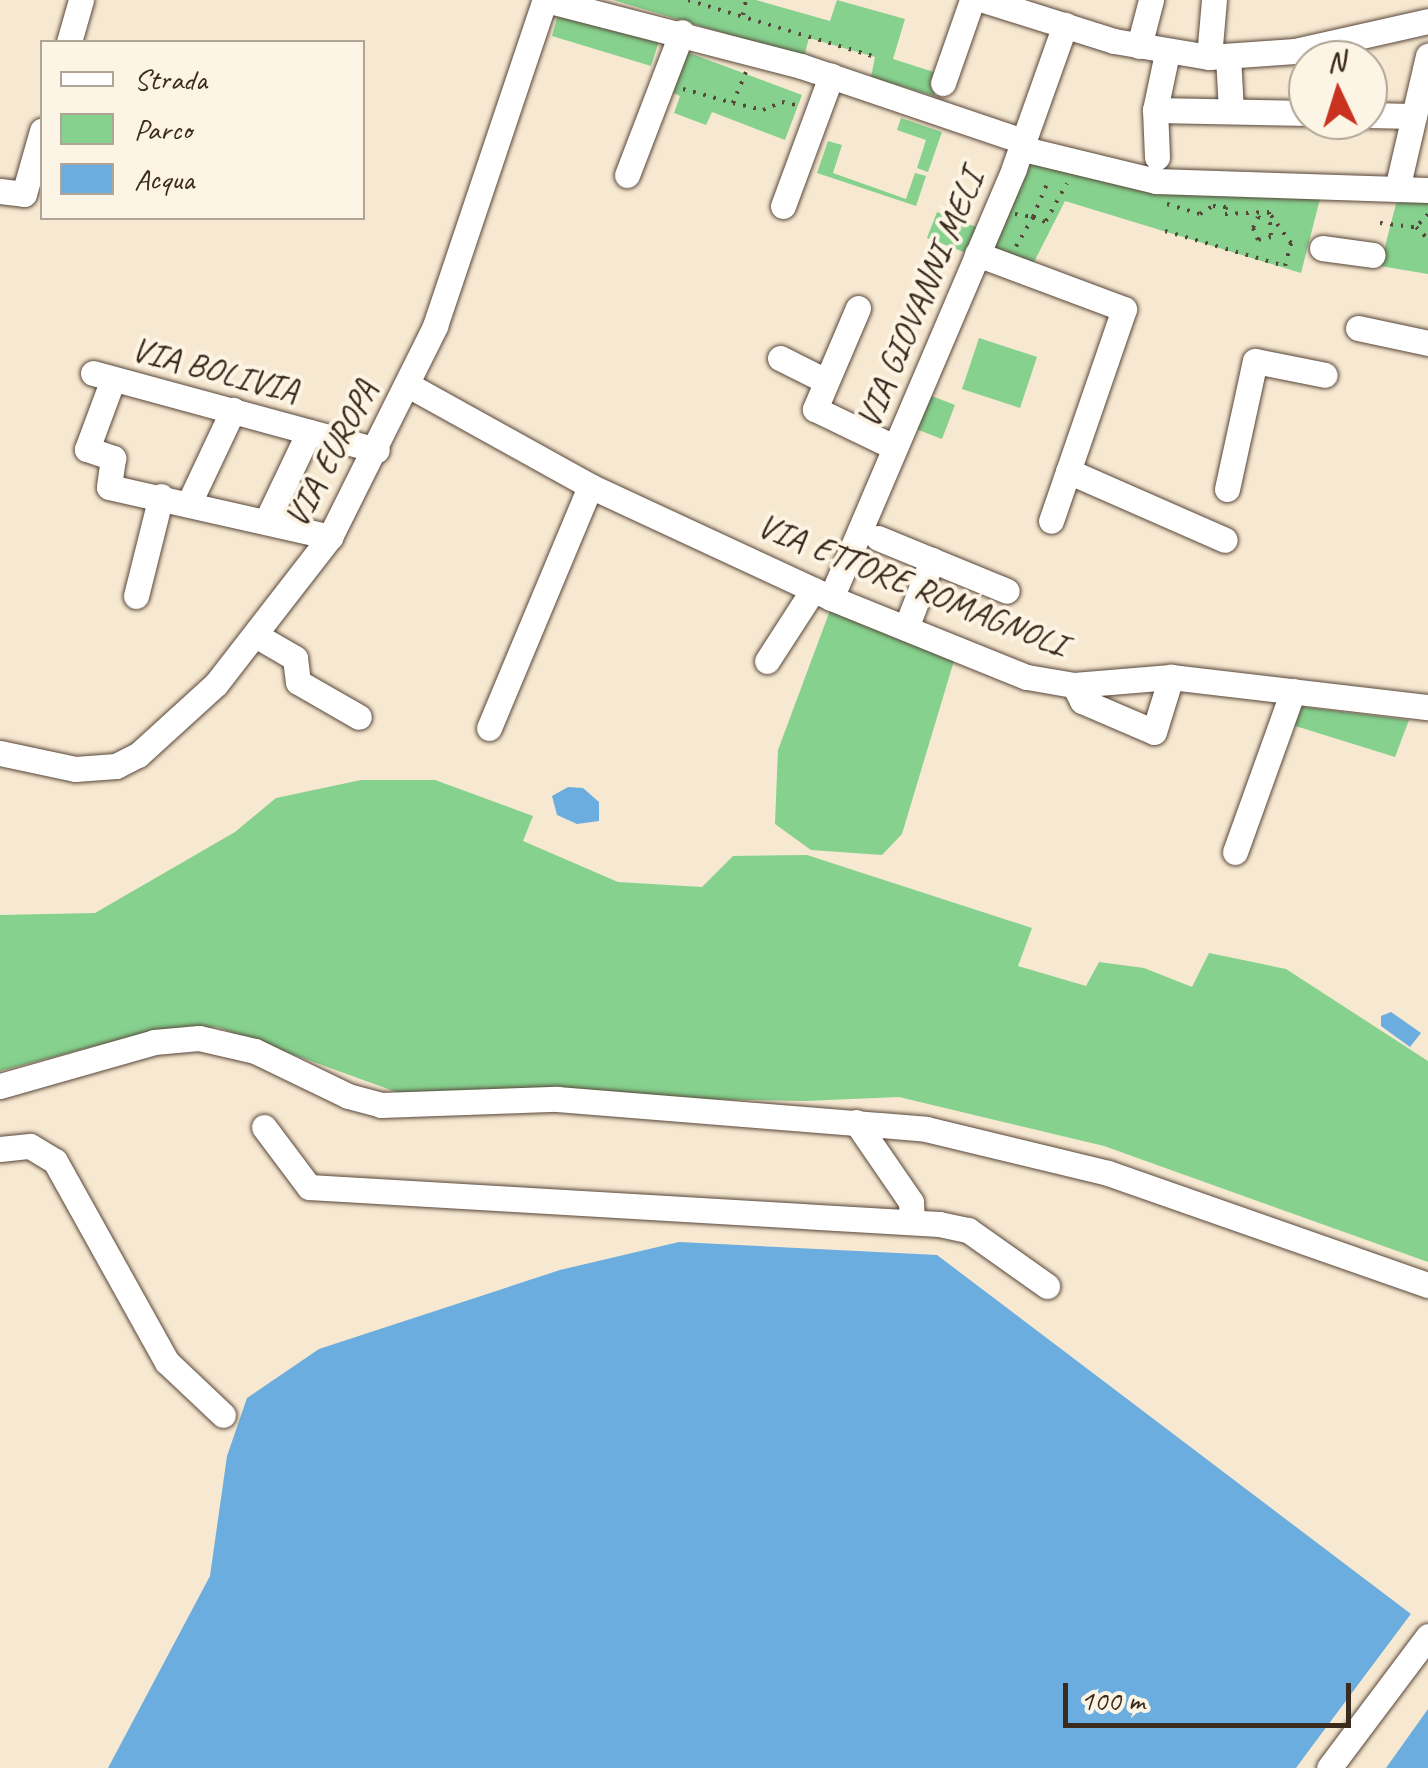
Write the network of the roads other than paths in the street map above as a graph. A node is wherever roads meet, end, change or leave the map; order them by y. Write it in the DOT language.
graph roads {
  1 [pos="82,0"];
  2 [pos="545,0"];
  3 [pos="972,0"];
  4 [pos="984,0"];
  5 [pos="1151,0"];
  6 [pos="1214,0"];
  7 [pos="1051,14"];
  8 [pos="1428,22"];
  9 [pos="682,32"];
  10 [pos="70,40"];
  11 [pos="1140,46"];
  12 [pos="1166,52"];
  13 [pos="1219,56"];
  14 [pos="1428,56"];
  15 [pos="831,76"];
  16 [pos="943,83"];
  17 [pos="1156,110"];
  18 [pos="1231,112"];
  19 [pos="1288,113"];
  20 [pos="1388,115"];
  21 [pos="1414,116"];
  22 [pos="40,138"];
  23 [pos="1022,144"];
  24 [pos="1157,157"];
  25 [pos="626,176"];
  26 [pos="1397,190"];
  27 [pos="1428,190"];
  28 [pos="0,192"];
  29 [pos="783,206"];
  30 [pos="1322,248"];
  31 [pos="977,254"];
  32 [pos="1374,255"];
  33 [pos="858,308"];
  34 [pos="1358,328"];
  35 [pos="1428,343"];
  36 [pos="780,358"];
  37 [pos="1325,375"];
  38 [pos="826,382"];
  39 [pos="408,385"];
  40 [pos="233,410"];
  41 [pos="309,432"];
  42 [pos="894,448"];
  43 [pos="377,450"];
  44 [pos="1068,471"];
  45 [pos="590,486"];
  46 [pos="1227,490"];
  47 [pos="161,496"];
  48 [pos="189,503"];
  49 [pos="1051,521"];
  50 [pos="266,522"];
  51 [pos="330,537"];
  52 [pos="878,538"];
  53 [pos="1225,540"];
  54 [pos="932,560"];
  55 [pos="1007,591"];
  56 [pos="822,594"];
  57 [pos="136,596"];
  58 [pos="906,628"];
  59 [pos="257,636"];
  60 [pos="767,661"];
  61 [pos="1171,676"];
  62 [pos="1074,685"];
  63 [pos="1293,692"];
  64 [pos="1428,707"];
  65 [pos="359,717"];
  66 [pos="489,728"];
  67 [pos="0,752"];
  68 [pos="1235,852"];
  69 [pos="0,1086"];
  70 [pos="856,1122"];
  71 [pos="264,1127"];
  72 [pos="0,1149"];
  73 [pos="1028,1155"];
  74 [pos="912,1222"];
  75 [pos="1428,1284"];
  76 [pos="1047,1286"];
  77 [pos="1428,1300"];
  78 [pos="223,1415"];
  79 [pos="1428,1636"];
  80 [pos="1329,1768"];
  1 -- 10 [label="street"];
  2 -- 9 [label="street"];
  2 -- 39 [label="street, VIA EUROPA"];
  3 -- 16 [label="street"];
  4 -- 7 [label="street"];
  5 -- 11 [label="street"];
  6 -- 13 [label="street"];
  7 -- 11 [label="street"];
  7 -- 23 [label="street, VIA GIOVANNI MELI"];
  8 -- 13 [label="street"];
  9 -- 15 [label="street"];
  9 -- 25 [label="street"];
  11 -- 12 [label="street"];
  12 -- 13 [label="street"];
  12 -- 17 [label="street"];
  13 -- 18 [label="street"];
  14 -- 21 [label="street"];
  15 -- 23 [label="street"];
  15 -- 29 [label="street"];
  17 -- 18 [label="street"];
  17 -- 24 [label="street"];
  18 -- 19 [label="street"];
  20 -- 21 [label="street"];
  21 -- 26 [label="street"];
  22 -- 28 [label="street"];
  23 -- 26 [label="street"];
  23 -- 31 [label="street, VIA GIOVANNI MELI"];
  26 -- 27 [label="street"];
  30 -- 32 [label="street"];
  31 -- 42 [label="street, VIA GIOVANNI MELI"];
  31 -- 44 [label="street"];
  33 -- 38 [label="street"];
  34 -- 35 [label="street"];
  36 -- 38 [label="street"];
  37 -- 46 [label="street"];
  38 -- 42 [label="street"];
  39 -- 43 [label="street, VIA EUROPA"];
  39 -- 45 [label="street, VIA ETTORE ROMAGNOLI"];
  40 -- 41 [label="street, VIA BOLIVIA"];
  40 -- 47 [label="street, VIA BOLIVIA"];
  40 -- 48 [label="street"];
  41 -- 43 [label="street, VIA BOLIVIA"];
  41 -- 50 [label="street"];
  42 -- 56 [label="street, VIA GIOVANNI MELI"];
  43 -- 51 [label="street, VIA EUROPA"];
  44 -- 49 [label="street"];
  44 -- 53 [label="street"];
  45 -- 56 [label="street, VIA ETTORE ROMAGNOLI"];
  45 -- 66 [label="street"];
  47 -- 48 [label="street"];
  47 -- 57 [label="street"];
  48 -- 50 [label="street"];
  50 -- 51 [label="street"];
  51 -- 59 [label="street, VIA EUROPA"];
  52 -- 54 [label="street"];
  54 -- 55 [label="street"];
  54 -- 58 [label="street"];
  56 -- 58 [label="street, VIA ETTORE ROMAGNOLI"];
  56 -- 60 [label="street, VIA GIOVANNI MELI"];
  58 -- 62 [label="street, VIA ETTORE ROMAGNOLI"];
  59 -- 65 [label="street"];
  59 -- 67 [label="street, VIA EUROPA"];
  61 -- 62 [label="street, VIA ETTORE ROMAGNOLI"];
  61 -- 62 [label="street"];
  61 -- 63 [label="street, VIA ETTORE ROMAGNOLI"];
  63 -- 64 [label="street, VIA ETTORE ROMAGNOLI"];
  63 -- 68 [label="street"];
  69 -- 70 [label="street"];
  70 -- 73 [label="street"];
  70 -- 74 [label="street"];
  71 -- 74 [label="street"];
  72 -- 78 [label="street"];
  73 -- 75 [label="street"];
  73 -- 77 [label="street"];
  74 -- 76 [label="street"];
  79 -- 80 [label="street"];
}
